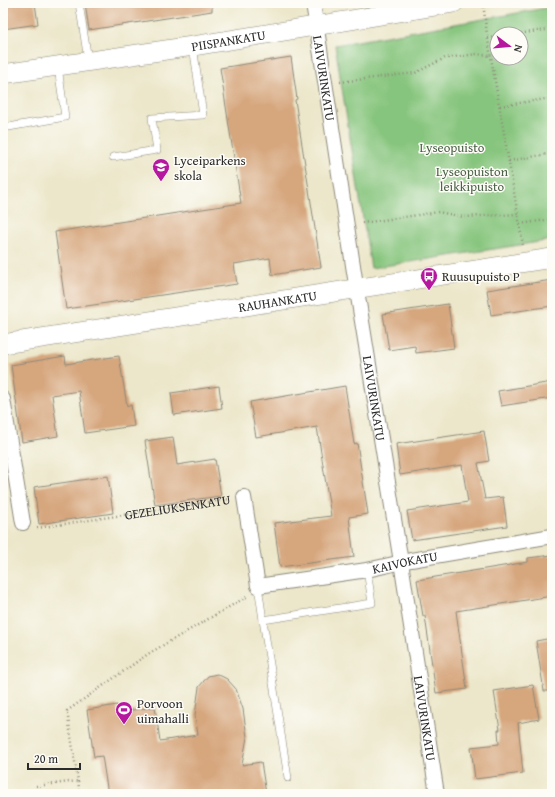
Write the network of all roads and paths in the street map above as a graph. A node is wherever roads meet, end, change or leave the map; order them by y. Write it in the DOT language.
graph roads {
  1 [pos="79,3"];
  2 [pos="313,3"];
  3 [pos="454,3"];
  4 [pos="483,3"];
  5 [pos="317,25"];
  6 [pos="552,29"];
  7 [pos="529,32"];
  8 [pos="488,38"];
  9 [pos="489,44"];
  10 [pos="193,46"];
  11 [pos="489,56"];
  12 [pos="88,62"];
  13 [pos="58,66"];
  14 [pos="493,66"];
  15 [pos="3,73"];
  16 [pos="338,82"];
  17 [pos="552,98"];
  18 [pos="500,106"];
  19 [pos="3,128"];
  20 [pos="552,153"];
  21 [pos="113,158"];
  22 [pos="509,161"];
  23 [pos="518,214"];
  24 [pos="552,219"];
  25 [pos="360,223"];
  26 [pos="520,224"];
  27 [pos="552,258"];
  28 [pos="526,262"];
  29 [pos="356,288"];
  30 [pos="3,344"];
  31 [pos="3,398"];
  32 [pos="244,497"];
  33 [pos="22,523"];
  34 [pos="552,536"];
  35 [pos="401,562"];
  36 [pos="367,570"];
  37 [pos="258,586"];
  38 [pos="263,620"];
  39 [pos="288,778"];
  40 [pos="78,781"];
  41 [pos="36,786"];
  42 [pos="80,794"];
  43 [pos="437,794"];
  1 -- 12 [label="lane"];
  2 -- 5 [label="street, LAIVURINKATU"];
  3 -- 5 [label="street, PIISPANKATU"];
  4 -- 8 [label="path"];
  5 -- 10 [label="street, PIISPANKATU"];
  5 -- 29 [label="street, LAIVURINKATU"];
  6 -- 7 [label="path"];
  8 -- 9 [label="path"];
  10 -- 12 [label="street, PIISPANKATU"];
  10 -- 21 [label="lane"];
  11 -- 16 [label="path"];
  12 -- 13 [label="street, PIISPANKATU"];
  13 -- 15 [label="street, PIISPANKATU"];
  13 -- 19 [label="lane"];
  14 -- 18 [label="path"];
  17 -- 18 [label="path"];
  18 -- 22 [label="path"];
  20 -- 22 [label="path"];
  22 -- 23 [label="path"];
  23 -- 25 [label="path"];
  23 -- 26 [label="path"];
  24 -- 26 [label="path"];
  26 -- 28 [label="path"];
  27 -- 28 [label="street, RAUHANKATU"];
  28 -- 29 [label="street, RAUHANKATU"];
  29 -- 30 [label="street, RAUHANKATU"];
  29 -- 35 [label="street, LAIVURINKATU"];
  31 -- 33 [label="street"];
  32 -- 33 [label="path, GEZELIUKSENKATU"];
  32 -- 37 [label="street, GEZELIUKSENKATU"];
  34 -- 35 [label="street, KAIVOKATU"];
  35 -- 36 [label="street, KAIVOKATU"];
  35 -- 43 [label="street, LAIVURINKATU"];
  36 -- 37 [label="street, KAIVOKATU"];
  36 -- 38 [label="lane"];
  37 -- 38 [label="lane"];
  37 -- 40 [label="path"];
  38 -- 39 [label="lane"];
  40 -- 41 [label="path"];
  40 -- 42 [label="path"];
}
